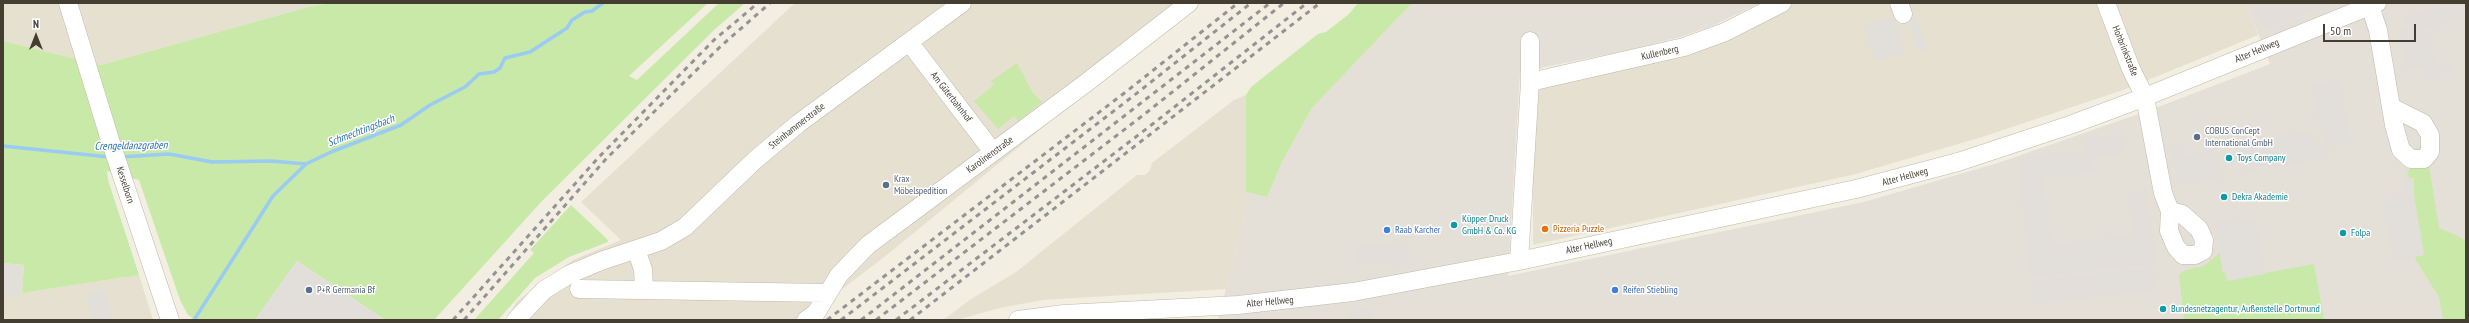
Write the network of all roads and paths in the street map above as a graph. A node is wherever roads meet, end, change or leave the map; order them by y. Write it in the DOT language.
graph roads {
  1 [pos="68,3"];
  2 [pos="962,3"];
  3 [pos="1189,3"];
  4 [pos="1782,3"];
  5 [pos="2106,3"];
  6 [pos="2373,4"];
  7 [pos="1530,41"];
  8 [pos="909,42"];
  9 [pos="1530,82"];
  10 [pos="2145,97"];
  11 [pos="2393,108"];
  12 [pos="993,152"];
  13 [pos="2170,211"];
  14 [pos="636,250"];
  15 [pos="1519,261"];
  16 [pos="644,288"];
  17 [pos="579,289"];
  18 [pos="827,293"];
  19 [pos="170,320"];
  20 [pos="516,320"];
  21 [pos="806,320"];
  22 [pos="1018,320"];
  1 -- 19 [label="street, Kesselborn"];
  2 -- 8 [label="street, Steinhammerstraße"];
  3 -- 12 [label="street, Karolinenstraße"];
  4 -- 9 [label="street, Kullenberg"];
  5 -- 10 [label="street, Hohbrinkstraße"];
  6 -- 10 [label="street, Alter Hellweg"];
  6 -- 11 [label="street, Alter Hellweg"];
  7 -- 9 [label="street"];
  8 -- 12 [label="street, Am Güterbahnhof"];
  8 -- 14 [label="street, Steinhammerstraße"];
  9 -- 15 [label="street"];
  10 -- 13 [label="street"];
  10 -- 15 [label="street, Alter Hellweg"];
  12 -- 18 [label="street, Karolinenstraße"];
  14 -- 16 [label="street"];
  14 -- 20 [label="street, Steinhammerstraße"];
  15 -- 22 [label="street, Alter Hellweg"];
  16 -- 17 [label="street"];
  16 -- 18 [label="street"];
  18 -- 21 [label="street, Karolinenstraße"];
}
